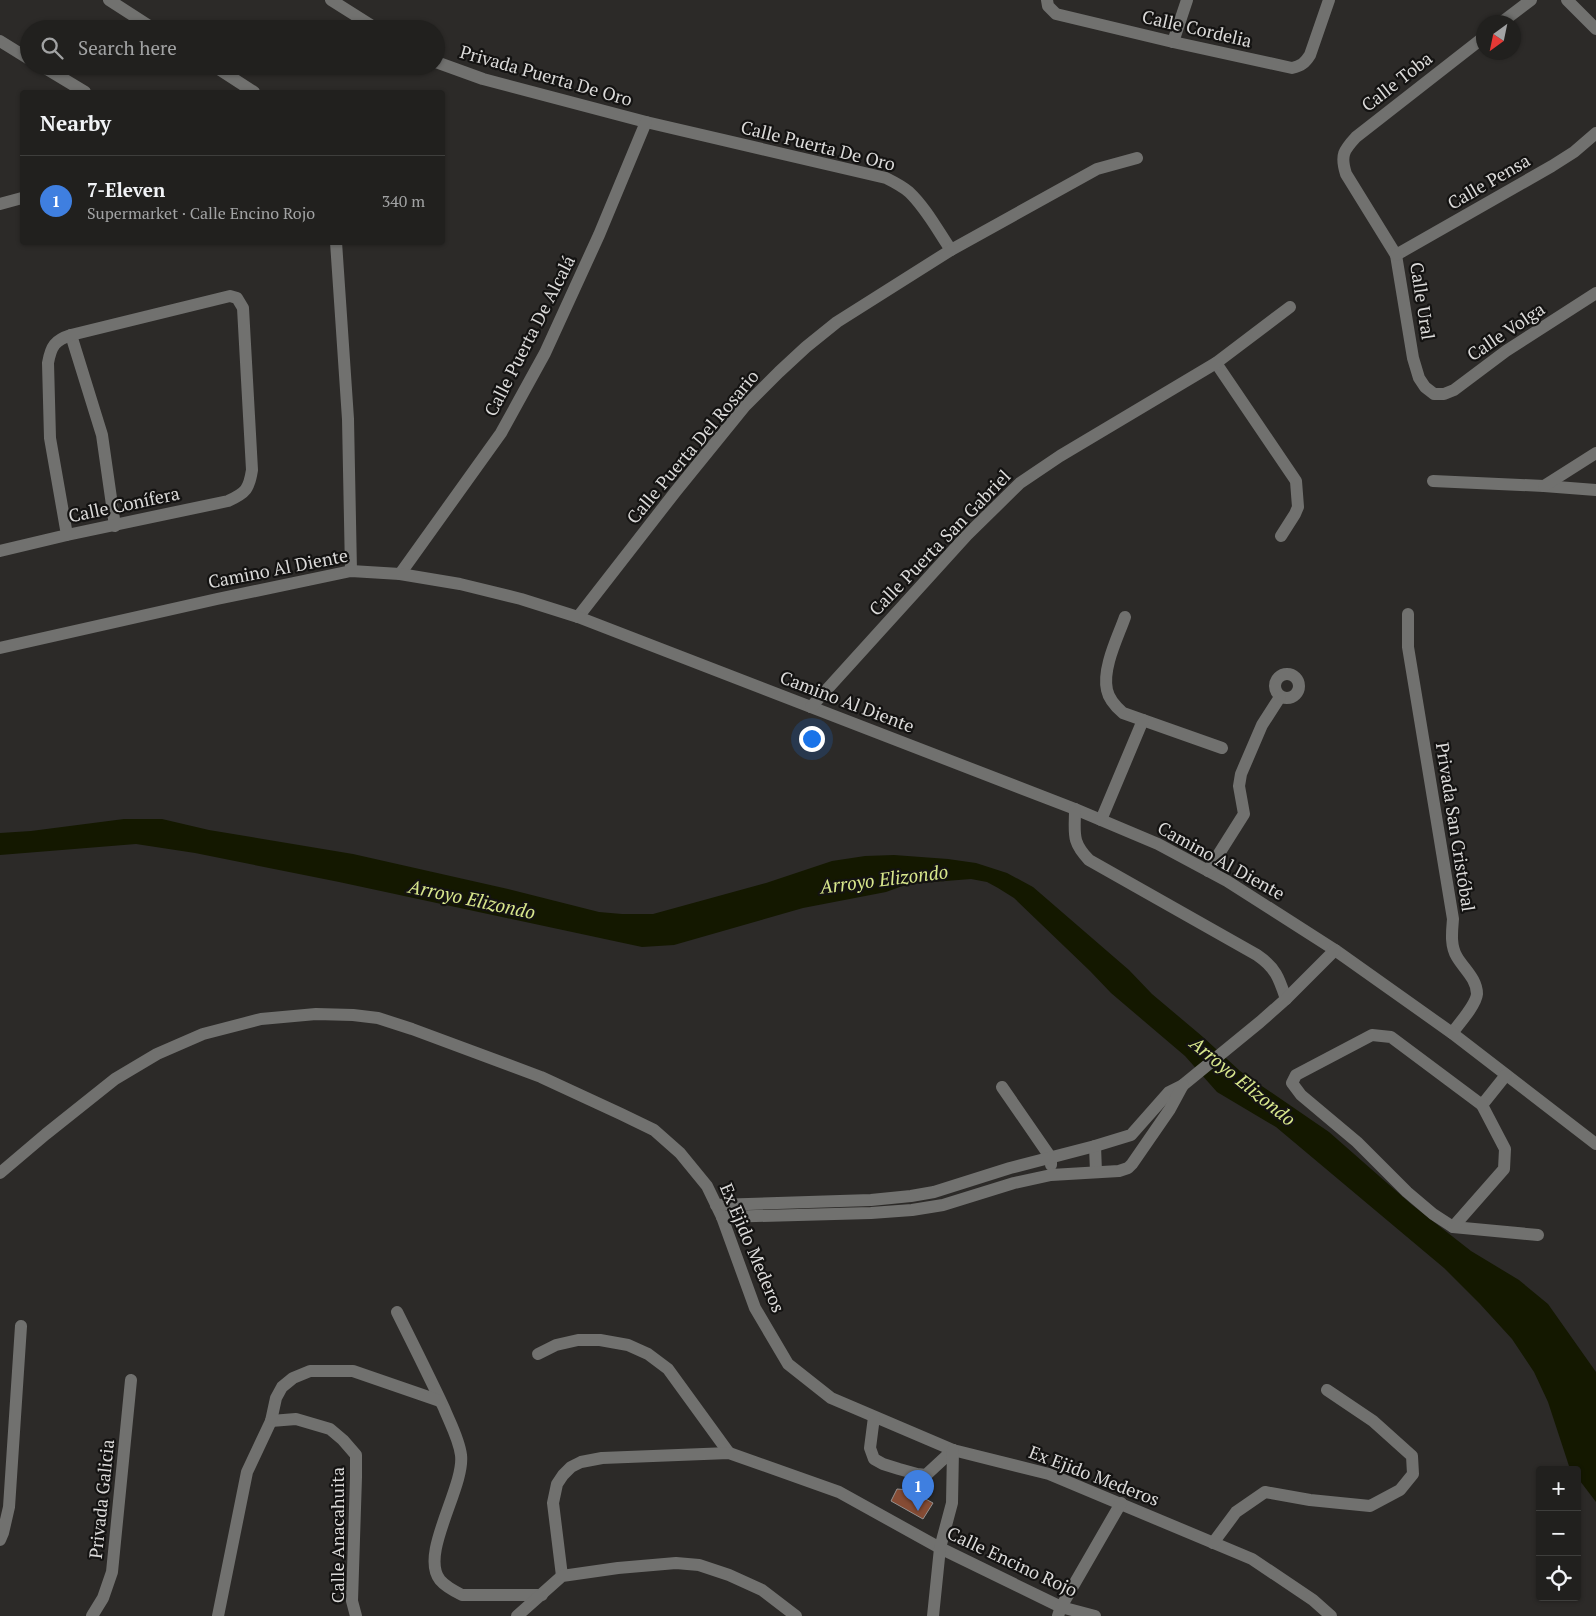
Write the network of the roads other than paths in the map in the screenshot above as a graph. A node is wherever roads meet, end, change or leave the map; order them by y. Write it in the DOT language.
graph roads {
  1 [pos="109,0"];
  2 [pos="332,0"];
  3 [pos="1187,0"];
  4 [pos="1329,0"];
  5 [pos="1532,0"];
  6 [pos="1567,0"];
  7 [pos="1050,5"];
  8 [pos="1512,15"];
  9 [pos="140,20"];
  10 [pos="363,20"];
  11 [pos="1596,29"];
  12 [pos="0,41"];
  13 [pos="1173,42"];
  14 [pos="1476,43"];
  15 [pos="20,53"];
  16 [pos="445,65"];
  17 [pos="57,75"];
  18 [pos="228,75"];
  19 [pos="83,90"];
  20 [pos="251,90"];
  21 [pos="646,122"];
  22 [pos="1596,133"];
  23 [pos="1137,158"];
  24 [pos="1342,162"];
  25 [pos="20,199"];
  26 [pos="0,204"];
  27 [pos="336,245"];
  28 [pos="951,250"];
  29 [pos="1396,255"];
  30 [pos="1596,293"];
  31 [pos="1290,307"];
  32 [pos="71,335"];
  33 [pos="1216,362"];
  34 [pos="1434,394"];
  35 [pos="1596,453"];
  36 [pos="1433,481"];
  37 [pos="1544,486"];
  38 [pos="1596,490"];
  39 [pos="115,526"];
  40 [pos="67,535"];
  41 [pos="1281,536"];
  42 [pos="0,551"];
  43 [pos="351,571"];
  44 [pos="400,574"];
  45 [pos="1408,614"];
  46 [pos="578,617"];
  47 [pos="1125,617"];
  48 [pos="0,648"];
  49 [pos="1280,697"];
  50 [pos="811,707"];
  51 [pos="1143,720"];
  52 [pos="1222,748"];
  53 [pos="1075,809"];
  54 [pos="1101,820"];
  55 [pos="1208,871"];
  56 [pos="1335,950"];
  57 [pos="1286,999"];
  58 [pos="1452,1033"];
  59 [pos="1506,1075"];
  60 [pos="1187,1081"];
  61 [pos="1002,1087"];
  62 [pos="1482,1105"];
  63 [pos="1130,1135"];
  64 [pos="1596,1144"];
  65 [pos="1096,1146"];
  66 [pos="1142,1150"];
  67 [pos="1051,1158"];
  68 [pos="1096,1172"];
  69 [pos="0,1173"];
  70 [pos="1051,1175"];
  71 [pos="870,1200"];
  72 [pos="716,1205"];
  73 [pos="872,1213"];
  74 [pos="722,1217"];
  75 [pos="1454,1227"];
  76 [pos="1538,1235"];
  77 [pos="397,1312"];
  78 [pos="21,1326"];
  79 [pos="538,1354"];
  80 [pos="131,1380"];
  81 [pos="1327,1390"];
  82 [pos="440,1402"];
  83 [pos="874,1417"];
  84 [pos="271,1421"];
  85 [pos="953,1450"];
  86 [pos="729,1453"];
  87 [pos="1121,1503"];
  88 [pos="0,1540"];
  89 [pos="1213,1543"];
  90 [pos="940,1548"];
  91 [pos="562,1576"];
  92 [pos="542,1595"];
  93 [pos="1060,1611"];
  94 [pos="92,1616"];
  95 [pos="218,1616"];
  96 [pos="356,1616"];
  97 [pos="517,1616"];
  98 [pos="796,1616"];
  99 [pos="933,1616"];
  100 [pos="1095,1616"];
  101 [pos="1332,1616"];
  1 -- 9 [label="street"];
  2 -- 10 [label="street"];
  3 -- 13 [label="street"];
  4 -- 13 [label="street, Calle Cordelia"];
  5 -- 8 [label="street"];
  6 -- 11 [label="street"];
  7 -- 13 [label="street, Calle Cordelia"];
  12 -- 15 [label="street"];
  14 -- 24 [label="street, Calle Toba"];
  16 -- 21 [label="street, Privada Puerta De Oro"];
  17 -- 19 [label="street"];
  18 -- 20 [label="street"];
  21 -- 28 [label="street, Calle Puerta De Oro"];
  21 -- 44 [label="street, Calle Puerta De Alcalá"];
  22 -- 29 [label="street, Calle Pensa"];
  23 -- 28 [label="street, Calle Puerta Del Rosario"];
  24 -- 29 [label="street, Calle Ural"];
  25 -- 26 [label="street"];
  27 -- 43 [label="street"];
  28 -- 46 [label="street, Calle Puerta Del Rosario"];
  29 -- 34 [label="street, Calle Ural"];
  30 -- 34 [label="street, Calle Volga"];
  31 -- 33 [label="street, Calle Puerta San Gabriel"];
  32 -- 39 [label="street"];
  32 -- 39 [label="street, Calle Conífera"];
  32 -- 40 [label="street"];
  33 -- 41 [label="street"];
  33 -- 50 [label="street, Calle Puerta San Gabriel"];
  35 -- 37 [label="street"];
  36 -- 37 [label="street"];
  37 -- 38 [label="street"];
  39 -- 40 [label="street, Calle Conífera"];
  40 -- 42 [label="street, Calle Conífera"];
  43 -- 44 [label="street, Camino Al Diente"];
  43 -- 48 [label="street, Camino Al Diente"];
  44 -- 46 [label="street, Camino Al Diente"];
  45 -- 58 [label="street, Privada San Cristóbal"];
  46 -- 50 [label="street, Camino Al Diente"];
  47 -- 51 [label="street"];
  49 -- 55 [label="street"];
  50 -- 53 [label="street, Camino Al Diente"];
  51 -- 52 [label="street"];
  51 -- 54 [label="street"];
  53 -- 54 [label="street, Camino Al Diente"];
  53 -- 57 [label="street"];
  54 -- 55 [label="street, Camino Al Diente"];
  55 -- 56 [label="street, Camino Al Diente"];
  56 -- 57 [label="street"];
  56 -- 58 [label="street, Camino Al Diente"];
  57 -- 60 [label="street"];
  58 -- 59 [label="street, Camino Al Diente"];
  59 -- 62 [label="street"];
  59 -- 64 [label="street, Camino Al Diente"];
  60 -- 63 [label="street"];
  60 -- 66 [label="street"];
  61 -- 67 [label="street"];
  62 -- 75 [label="street"];
  62 -- 75 [label="street"];
  63 -- 65 [label="street"];
  63 -- 66 [label="street"];
  65 -- 67 [label="street"];
  65 -- 68 [label="street"];
  66 -- 68 [label="street"];
  67 -- 70 [label="street"];
  67 -- 71 [label="street"];
  68 -- 70 [label="street"];
  69 -- 72 [label="street, Ex Ejido Mederos"];
  70 -- 73 [label="street"];
  71 -- 72 [label="street"];
  71 -- 73 [label="street"];
  72 -- 74 [label="street, Ex Ejido Mederos"];
  73 -- 74 [label="street"];
  74 -- 83 [label="street, Ex Ejido Mederos"];
  75 -- 76 [label="street"];
  77 -- 82 [label="street"];
  78 -- 88 [label="street"];
  79 -- 86 [label="street"];
  80 -- 94 [label="street, Privada Galicia"];
  81 -- 89 [label="street"];
  82 -- 84 [label="street"];
  82 -- 92 [label="street"];
  83 -- 85 [label="street, Ex Ejido Mederos"];
  83 -- 85 [label="street"];
  84 -- 95 [label="street"];
  84 -- 96 [label="street, Calle Anacahuita"];
  85 -- 87 [label="street, Ex Ejido Mederos"];
  85 -- 90 [label="street"];
  86 -- 90 [label="street, Calle Encino Rojo"];
  86 -- 91 [label="street, Calle Encino Rojo"];
  87 -- 89 [label="street, Ex Ejido Mederos"];
  87 -- 93 [label="street"];
  89 -- 101 [label="street, Ex Ejido Mederos"];
  90 -- 93 [label="street, Calle Encino Rojo"];
  90 -- 99 [label="street"];
  91 -- 92 [label="street"];
  91 -- 98 [label="street"];
  92 -- 97 [label="street"];
  93 -- 100 [label="street, Calle Encino Rojo"];
}
